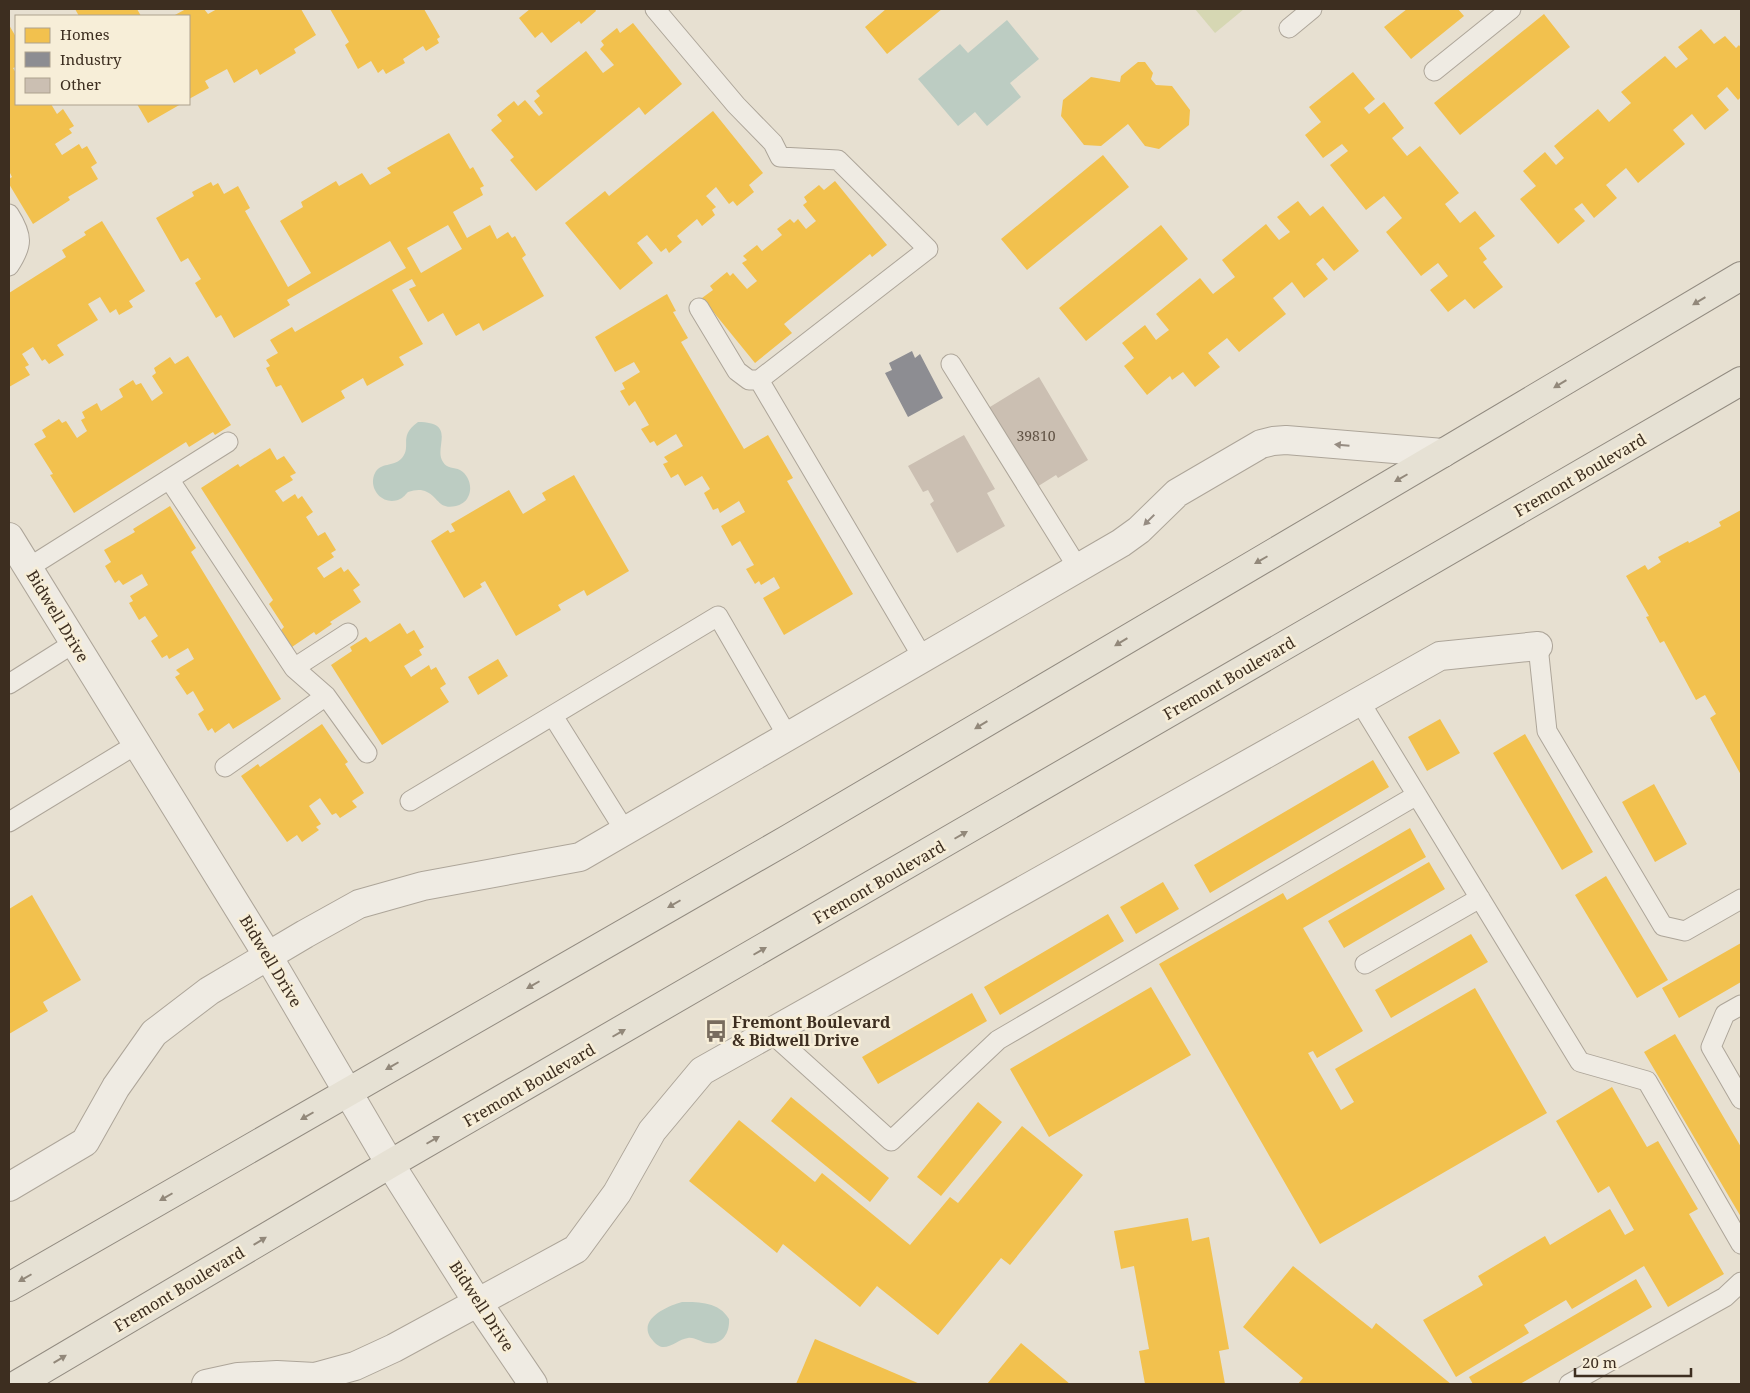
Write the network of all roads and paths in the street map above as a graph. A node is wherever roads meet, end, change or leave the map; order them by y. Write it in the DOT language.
graph roads {
  1 [pos="655,9"];
  2 [pos="1312,9"];
  3 [pos="1511,9"];
  4 [pos="1289,28"];
  5 [pos="1434,71"];
  6 [pos="9,214"];
  7 [pos="9,266"];
  8 [pos="1741,276"];
  9 [pos="699,308"];
  10 [pos="951,364"];
  11 [pos="759,380"];
  12 [pos="1741,381"];
  13 [pos="228,442"];
  14 [pos="1443,453"];
  15 [pos="169,480"];
  16 [pos="9,537"];
  17 [pos="28,568"];
  18 [pos="1078,568"];
  19 [pos="348,633"];
  20 [pos="74,643"];
  21 [pos="1538,646"];
  22 [pos="924,658"];
  23 [pos="294,668"];
  24 [pos="9,684"];
  25 [pos="326,696"];
  26 [pos="1360,702"];
  27 [pos="553,716"];
  28 [pos="788,736"];
  29 [pos="136,744"];
  30 [pos="367,753"];
  31 [pos="225,767"];
  32 [pos="1417,795"];
  33 [pos="410,801"];
  34 [pos="9,822"];
  35 [pos="624,831"];
  36 [pos="1480,898"];
  37 [pos="1741,899"];
  38 [pos="268,956"];
  39 [pos="1365,964"];
  40 [pos="1741,1005"];
  41 [pos="770,1032"];
  42 [pos="349,1091"];
  43 [pos="1741,1099"];
  44 [pos="390,1164"];
  45 [pos="9,1187"];
  46 [pos="1741,1244"];
  47 [pos="1741,1282"];
  48 [pos="9,1287"];
  49 [pos="478,1303"];
  50 [pos="303,1380"];
  51 [pos="18,1384"];
  52 [pos="206,1384"];
  53 [pos="533,1384"];
  54 [pos="1569,1384"];
  1 -- 11 [label="lane"];
  2 -- 4 [label="lane"];
  3 -- 5 [label="lane"];
  6 -- 7 [label="lane"];
  8 -- 14 [label="main road, one-way"];
  9 -- 11 [label="lane"];
  10 -- 18 [label="lane"];
  11 -- 22 [label="lane"];
  44 -- 12 [label="main road, Fremont Boulevard, one-way"];
  13 -- 15 [label="lane"];
  14 -- 18 [label="street, one-way"];
  14 -- 42 [label="main road, one-way"];
  15 -- 17 [label="lane"];
  15 -- 23 [label="lane"];
  16 -- 17 [label="street, Bidwell Drive"];
  17 -- 20 [label="street, Bidwell Drive"];
  18 -- 22 [label="street"];
  19 -- 23 [label="lane"];
  20 -- 24 [label="lane"];
  20 -- 29 [label="street, Bidwell Drive"];
  21 -- 26 [label="street"];
  21 -- 37 [label="lane"];
  22 -- 28 [label="street"];
  23 -- 25 [label="lane"];
  25 -- 30 [label="lane"];
  25 -- 31 [label="lane"];
  26 -- 32 [label="lane"];
  26 -- 41 [label="street"];
  27 -- 28 [label="lane"];
  27 -- 33 [label="lane"];
  27 -- 35 [label="lane"];
  28 -- 35 [label="street"];
  29 -- 34 [label="lane"];
  29 -- 38 [label="street, Bidwell Drive"];
  32 -- 36 [label="lane"];
  32 -- 41 [label="lane"];
  35 -- 38 [label="street"];
  36 -- 39 [label="lane"];
  36 -- 46 [label="lane"];
  38 -- 42 [label="street, Bidwell Drive"];
  38 -- 45 [label="street"];
  40 -- 43 [label="lane"];
  41 -- 49 [label="street"];
  42 -- 44 [label="street, Bidwell Drive"];
  42 -- 48 [label="main road, one-way"];
  44 -- 49 [label="street, Bidwell Drive"];
  51 -- 44 [label="main road, Fremont Boulevard, one-way"];
  47 -- 54 [label="lane"];
  49 -- 50 [label="street"];
  49 -- 53 [label="street, Bidwell Drive"];
  50 -- 52 [label="street"];
}
